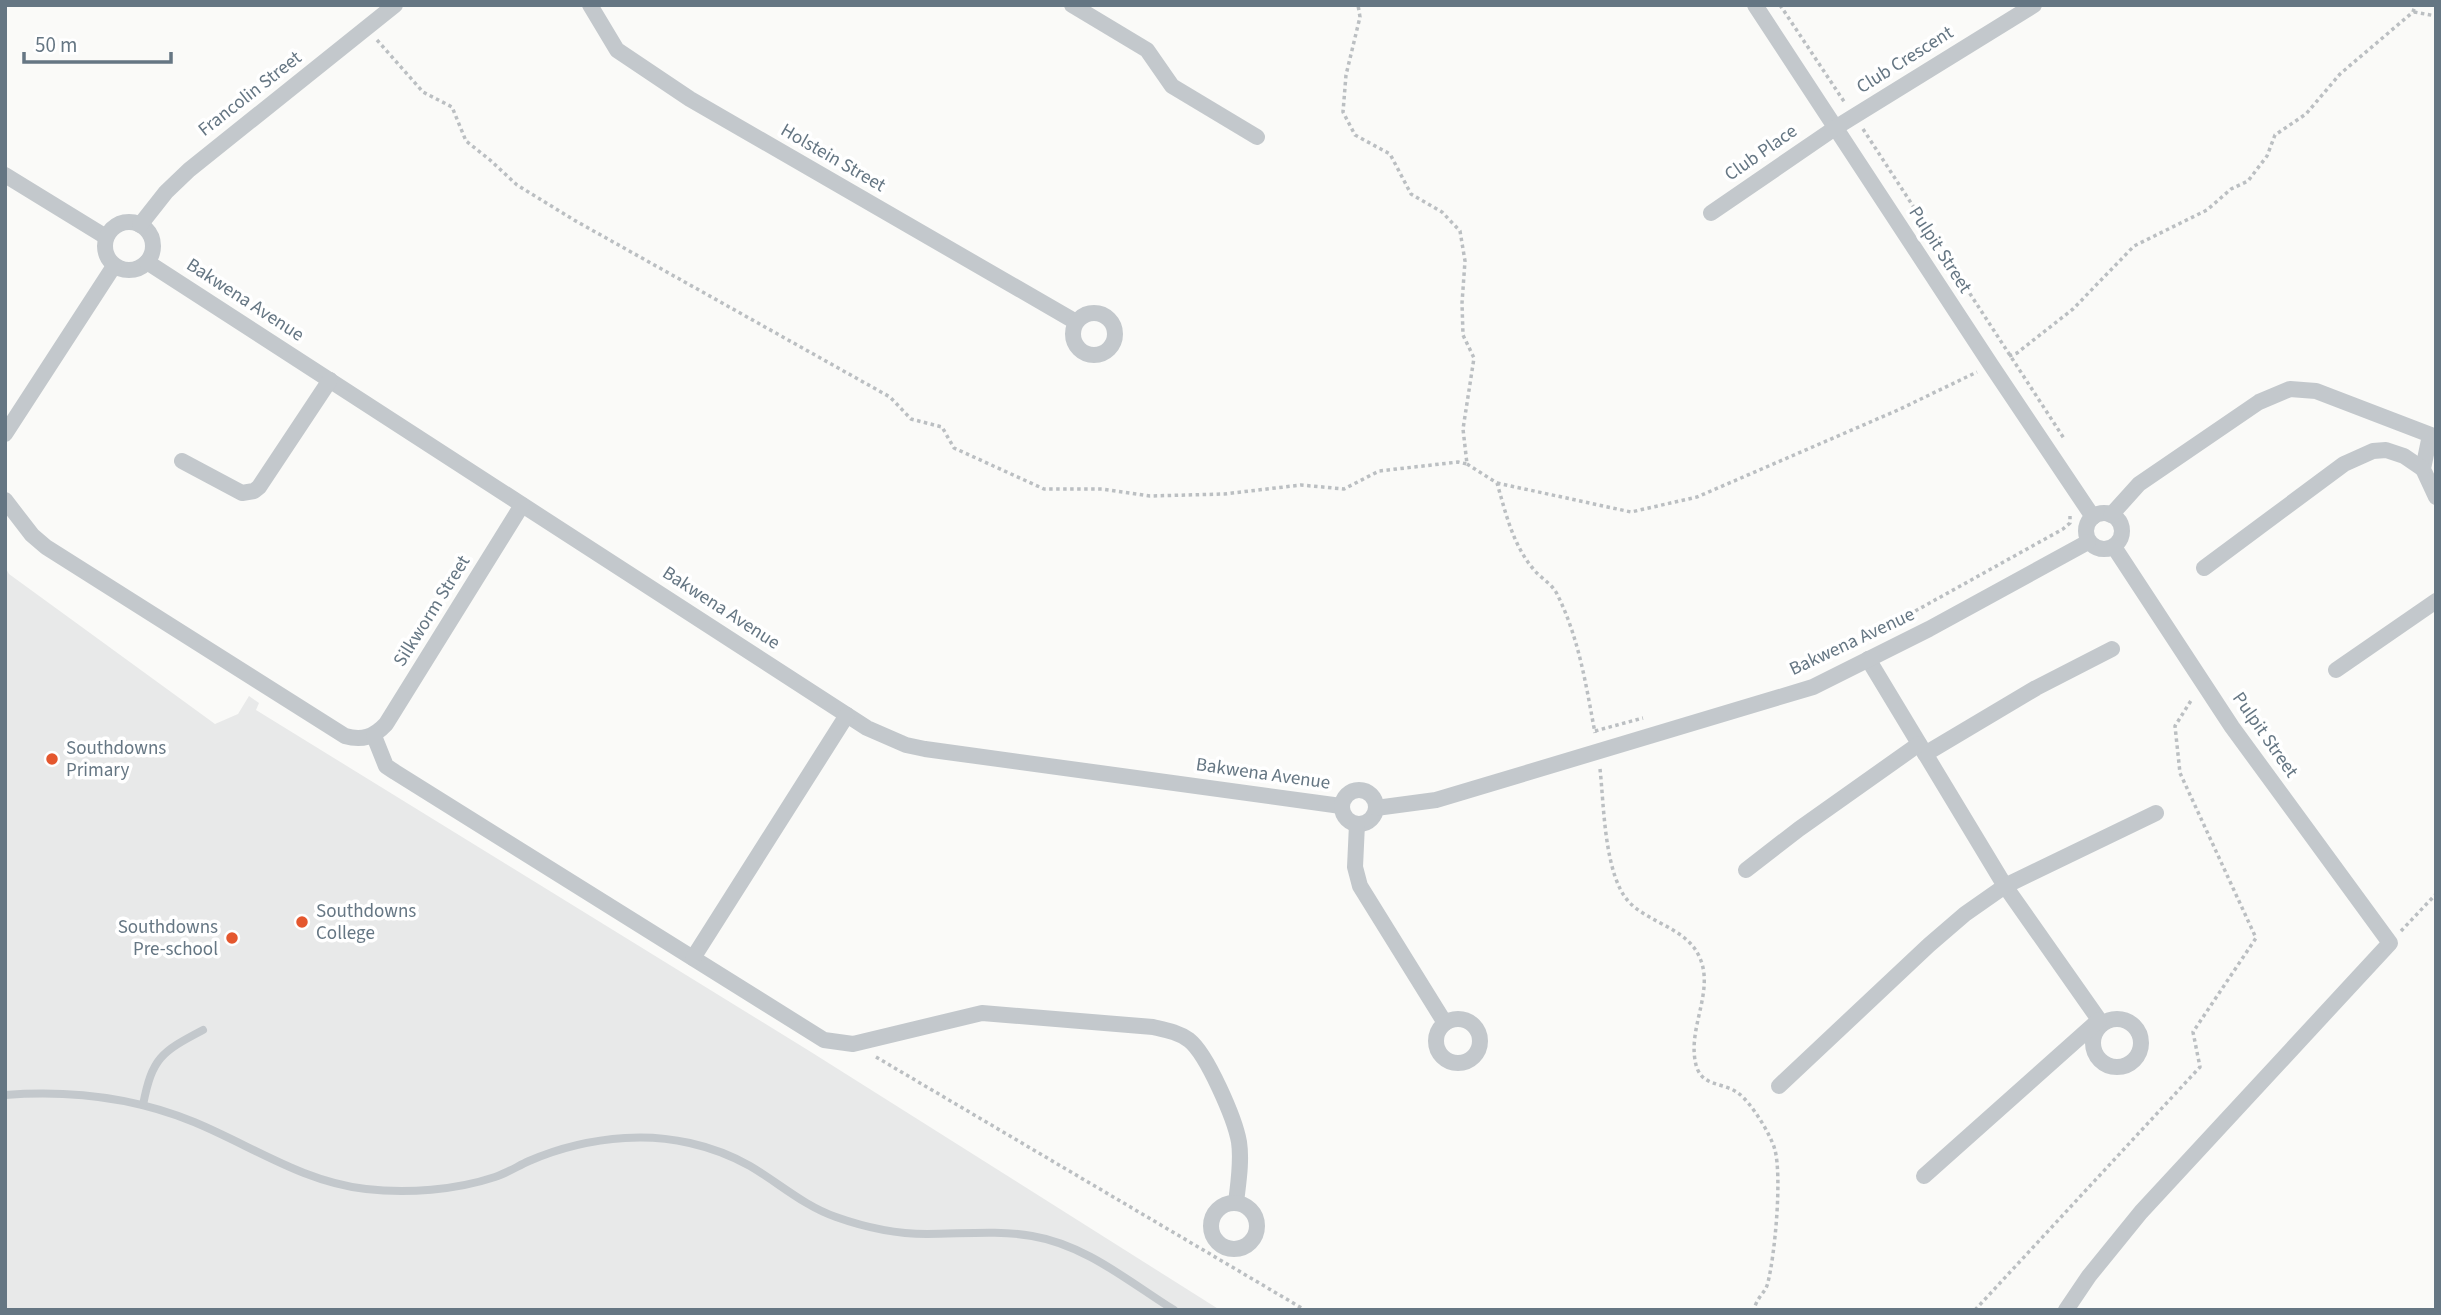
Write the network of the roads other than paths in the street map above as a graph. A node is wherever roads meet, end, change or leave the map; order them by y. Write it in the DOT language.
graph roads {
  1 [pos="396,5"];
  2 [pos="590,5"];
  3 [pos="1072,5"];
  4 [pos="1755,5"];
  5 [pos="2034,5"];
  6 [pos="1835,128"];
  7 [pos="1257,137"];
  8 [pos="5,175"];
  9 [pos="1711,213"];
  10 [pos="140,225"];
  11 [pos="106,237"];
  12 [pos="147,261"];
  13 [pos="114,266"];
  14 [pos="1076,323"];
  15 [pos="331,380"];
  16 [pos="5,434"];
  17 [pos="2433,436"];
  18 [pos="182,461"];
  19 [pos="2423,469"];
  20 [pos="2436,497"];
  21 [pos="5,500"];
  22 [pos="523,505"];
  23 [pos="2111,515"];
  24 [pos="2093,517"];
  25 [pos="2088,542"];
  26 [pos="2114,547"];
  27 [pos="2204,568"];
  28 [pos="2436,601"];
  29 [pos="2112,649"];
  30 [pos="1868,659"];
  31 [pos="2336,670"];
  32 [pos="848,715"];
  33 [pos="374,736"];
  34 [pos="1922,749"];
  35 [pos="1341,806"];
  36 [pos="1376,808"];
  37 [pos="2156,813"];
  38 [pos="1357,824"];
  39 [pos="1746,870"];
  40 [pos="2005,886"];
  41 [pos="693,958"];
  42 [pos="1445,1023"];
  43 [pos="203,1030"];
  44 [pos="1780,1086"];
  45 [pos="5,1095"];
  46 [pos="143,1105"];
  47 [pos="1924,1176"];
  48 [pos="1236,1203"];
  49 [pos="1174,1310"];
  50 [pos="2066,1310"];
  1 -- 10 [label="street, Francolin Street"];
  2 -- 14 [label="street, Holstein Street"];
  3 -- 7 [label="street"];
  4 -- 6 [label="street, Pulpit Street"];
  5 -- 6 [label="street, Club Crescent"];
  6 -- 9 [label="street, Club Place"];
  6 -- 24 [label="street, Pulpit Street"];
  8 -- 11 [label="street"];
  10 -- 11 [label="street"];
  10 -- 12 [label="street"];
  11 -- 13 [label="street"];
  12 -- 13 [label="street"];
  12 -- 15 [label="street, Bakwena Avenue"];
  13 -- 16 [label="street"];
  15 -- 18 [label="street"];
  15 -- 22 [label="street, Bakwena Avenue"];
  17 -- 19 [label="street"];
  17 -- 23 [label="street"];
  19 -- 20 [label="street"];
  19 -- 27 [label="street"];
  21 -- 33 [label="street"];
  22 -- 32 [label="street, Bakwena Avenue"];
  22 -- 33 [label="street, Silkworm Street"];
  23 -- 24 [label="street"];
  23 -- 26 [label="street"];
  24 -- 25 [label="street"];
  25 -- 26 [label="street"];
  25 -- 30 [label="street, Bakwena Avenue"];
  26 -- 50 [label="street, Pulpit Street"];
  28 -- 31 [label="street"];
  29 -- 34 [label="street"];
  30 -- 34 [label="street"];
  30 -- 36 [label="street, Bakwena Avenue"];
  32 -- 35 [label="street, Bakwena Avenue"];
  32 -- 41 [label="street"];
  33 -- 41 [label="street"];
  34 -- 39 [label="street"];
  34 -- 40 [label="street"];
  35 -- 36 [label="street"];
  35 -- 38 [label="street"];
  36 -- 38 [label="street"];
  37 -- 40 [label="street"];
  38 -- 42 [label="street"];
  40 -- 44 [label="street"];
  40 -- 47 [label="street"];
  41 -- 48 [label="street"];
  43 -- 46 [label="lane"];
  45 -- 46 [label="lane"];
  46 -- 49 [label="lane"];
}
